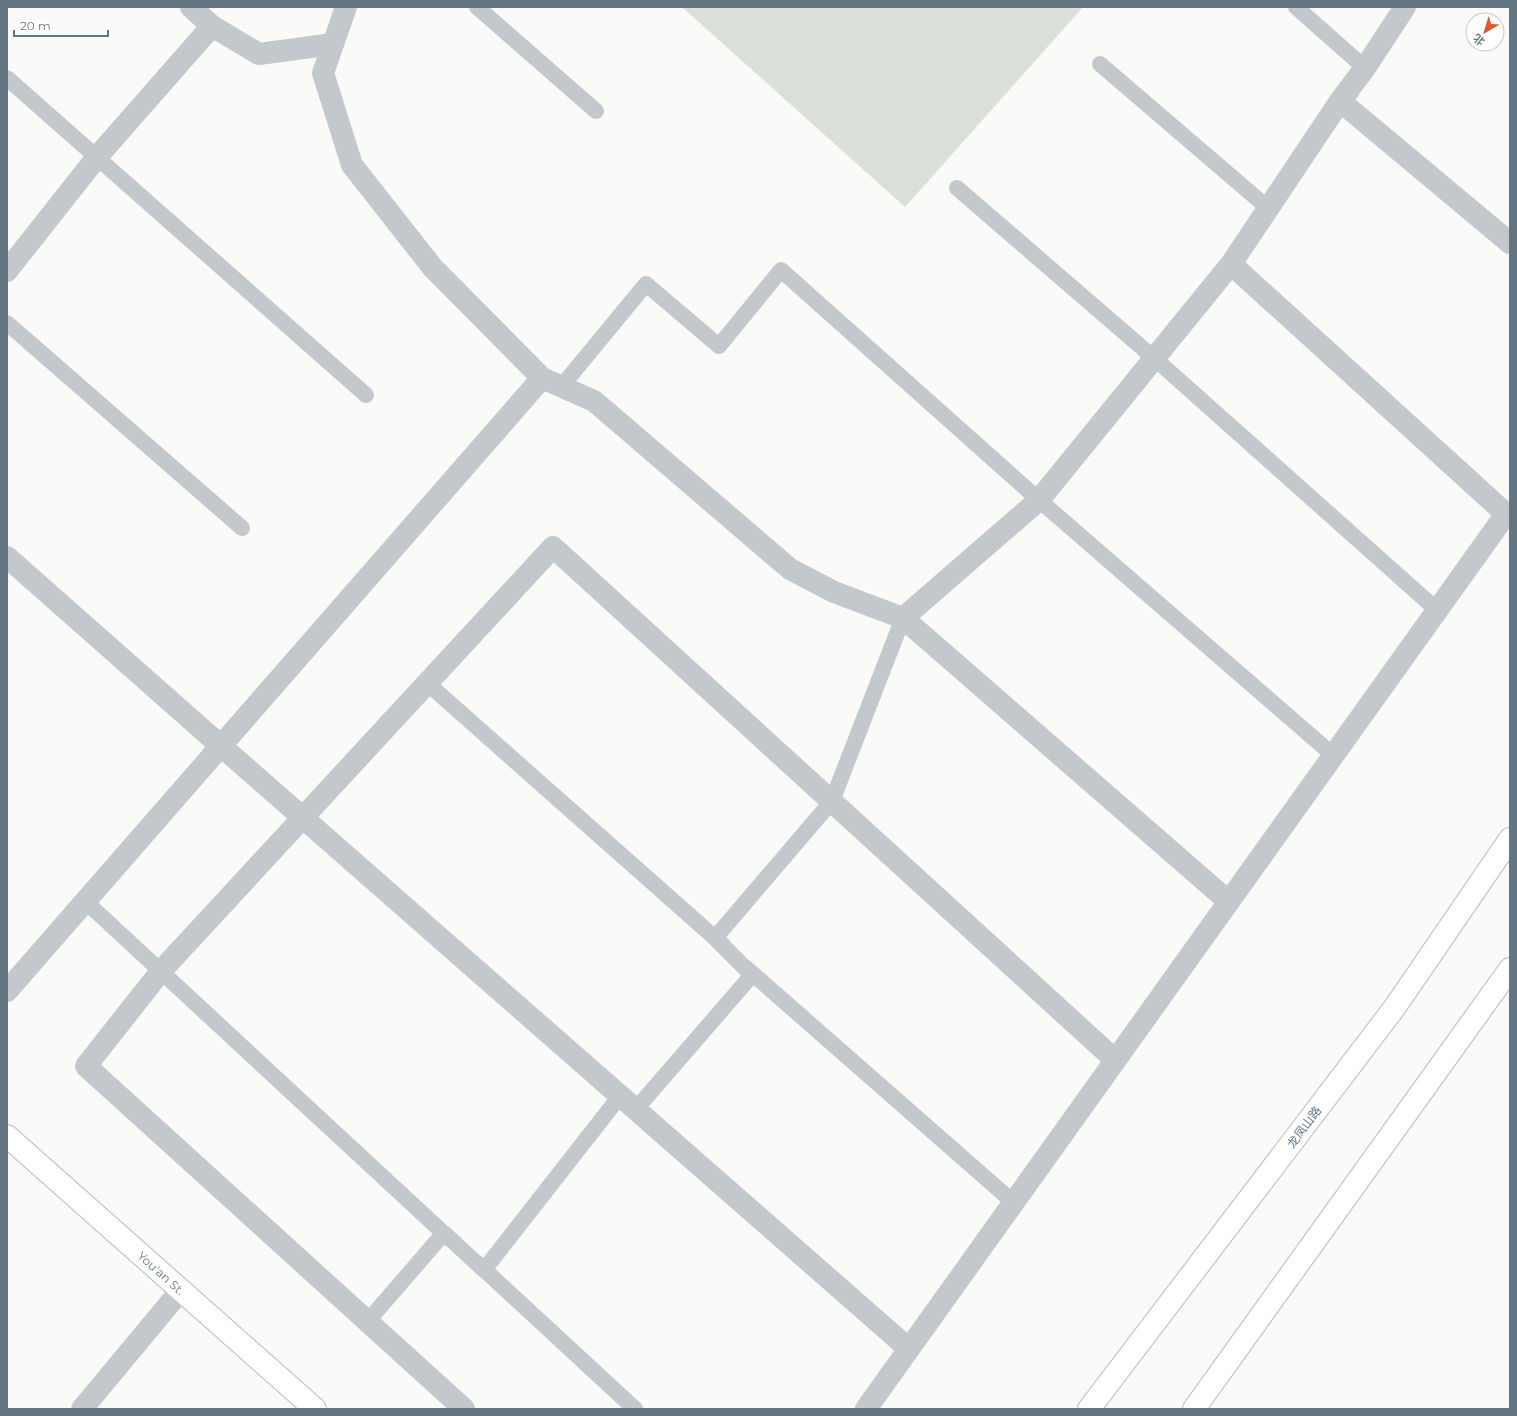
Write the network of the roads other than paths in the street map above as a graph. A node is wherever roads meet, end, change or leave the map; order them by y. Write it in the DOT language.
graph roads {
  1 [pos="191,7"];
  2 [pos="346,7"];
  3 [pos="477,7"];
  4 [pos="1296,7"];
  5 [pos="1405,7"];
  6 [pos="212,26"];
  7 [pos="333,44"];
  8 [pos="1100,64"];
  9 [pos="1365,68"];
  10 [pos="7,78"];
  11 [pos="1340,101"];
  12 [pos="596,111"];
  13 [pos="97,157"];
  14 [pos="957,188"];
  15 [pos="1268,208"];
  16 [pos="1510,243"];
  17 [pos="1231,264"];
  18 [pos="7,271"];
  19 [pos="7,323"];
  20 [pos="1154,358"];
  21 [pos="542,378"];
  22 [pos="561,387"];
  23 [pos="366,395"];
  24 [pos="1039,500"];
  25 [pos="242,528"];
  26 [pos="7,558"];
  27 [pos="1437,610"];
  28 [pos="903,618"];
  29 [pos="427,683"];
  30 [pos="222,746"];
  31 [pos="1333,755"];
  32 [pos="832,801"];
  33 [pos="1510,839"];
  34 [pos="85,901"];
  35 [pos="1228,901"];
  36 [pos="715,938"];
  37 [pos="1510,969"];
  38 [pos="161,971"];
  39 [pos="752,975"];
  40 [pos="7,991"];
  41 [pos="1115,1060"];
  42 [pos="628,1102"];
  43 [pos="7,1136"];
  44 [pos="1013,1202"];
  45 [pos="444,1233"];
  46 [pos="484,1270"];
  47 [pos="181,1290"];
  48 [pos="368,1322"];
  49 [pos="908,1349"];
  50 [pos="82,1409"];
  51 [pos="315,1409"];
  52 [pos="464,1409"];
  53 [pos="635,1409"];
  54 [pos="866,1409"];
  55 [pos="1089,1409"];
  56 [pos="1194,1409"];
  1 -- 6 [label="street"];
  2 -- 7 [label="street"];
  3 -- 12 [label="lane"];
  4 -- 9 [label="lane"];
  5 -- 9 [label="street"];
  6 -- 7 [label="street"];
  6 -- 13 [label="street"];
  7 -- 21 [label="street"];
  8 -- 15 [label="lane"];
  9 -- 11 [label="street"];
  10 -- 13 [label="lane"];
  11 -- 15 [label="street"];
  11 -- 16 [label="street"];
  13 -- 18 [label="street"];
  13 -- 23 [label="lane"];
  14 -- 20 [label="lane"];
  15 -- 17 [label="street"];
  17 -- 20 [label="street"];
  17 -- 27 [label="street"];
  19 -- 25 [label="lane"];
  20 -- 24 [label="street"];
  20 -- 27 [label="lane"];
  21 -- 22 [label="street"];
  21 -- 30 [label="street"];
  22 -- 24 [label="lane"];
  22 -- 28 [label="street"];
  24 -- 28 [label="street"];
  24 -- 31 [label="lane"];
  26 -- 30 [label="street"];
  27 -- 31 [label="street"];
  28 -- 32 [label="lane"];
  28 -- 35 [label="street"];
  29 -- 32 [label="street"];
  29 -- 36 [label="lane"];
  29 -- 38 [label="street"];
  30 -- 34 [label="street"];
  30 -- 42 [label="street"];
  31 -- 35 [label="street"];
  32 -- 36 [label="lane"];
  32 -- 41 [label="street"];
  33 -- 55 [label="main road, 龙凤山路"];
  34 -- 38 [label="lane"];
  34 -- 40 [label="street"];
  35 -- 41 [label="street"];
  36 -- 39 [label="lane"];
  37 -- 56 [label="main road"];
  38 -- 45 [label="lane"];
  38 -- 48 [label="street"];
  39 -- 42 [label="lane"];
  39 -- 44 [label="lane"];
  41 -- 44 [label="street"];
  42 -- 46 [label="lane"];
  42 -- 49 [label="street"];
  43 -- 47 [label="main road, You'an St."];
  44 -- 49 [label="street"];
  45 -- 46 [label="lane"];
  45 -- 48 [label="lane"];
  46 -- 53 [label="lane"];
  47 -- 50 [label="street"];
  47 -- 51 [label="main road, You'an St."];
  48 -- 52 [label="street"];
  49 -- 54 [label="street"];
}
